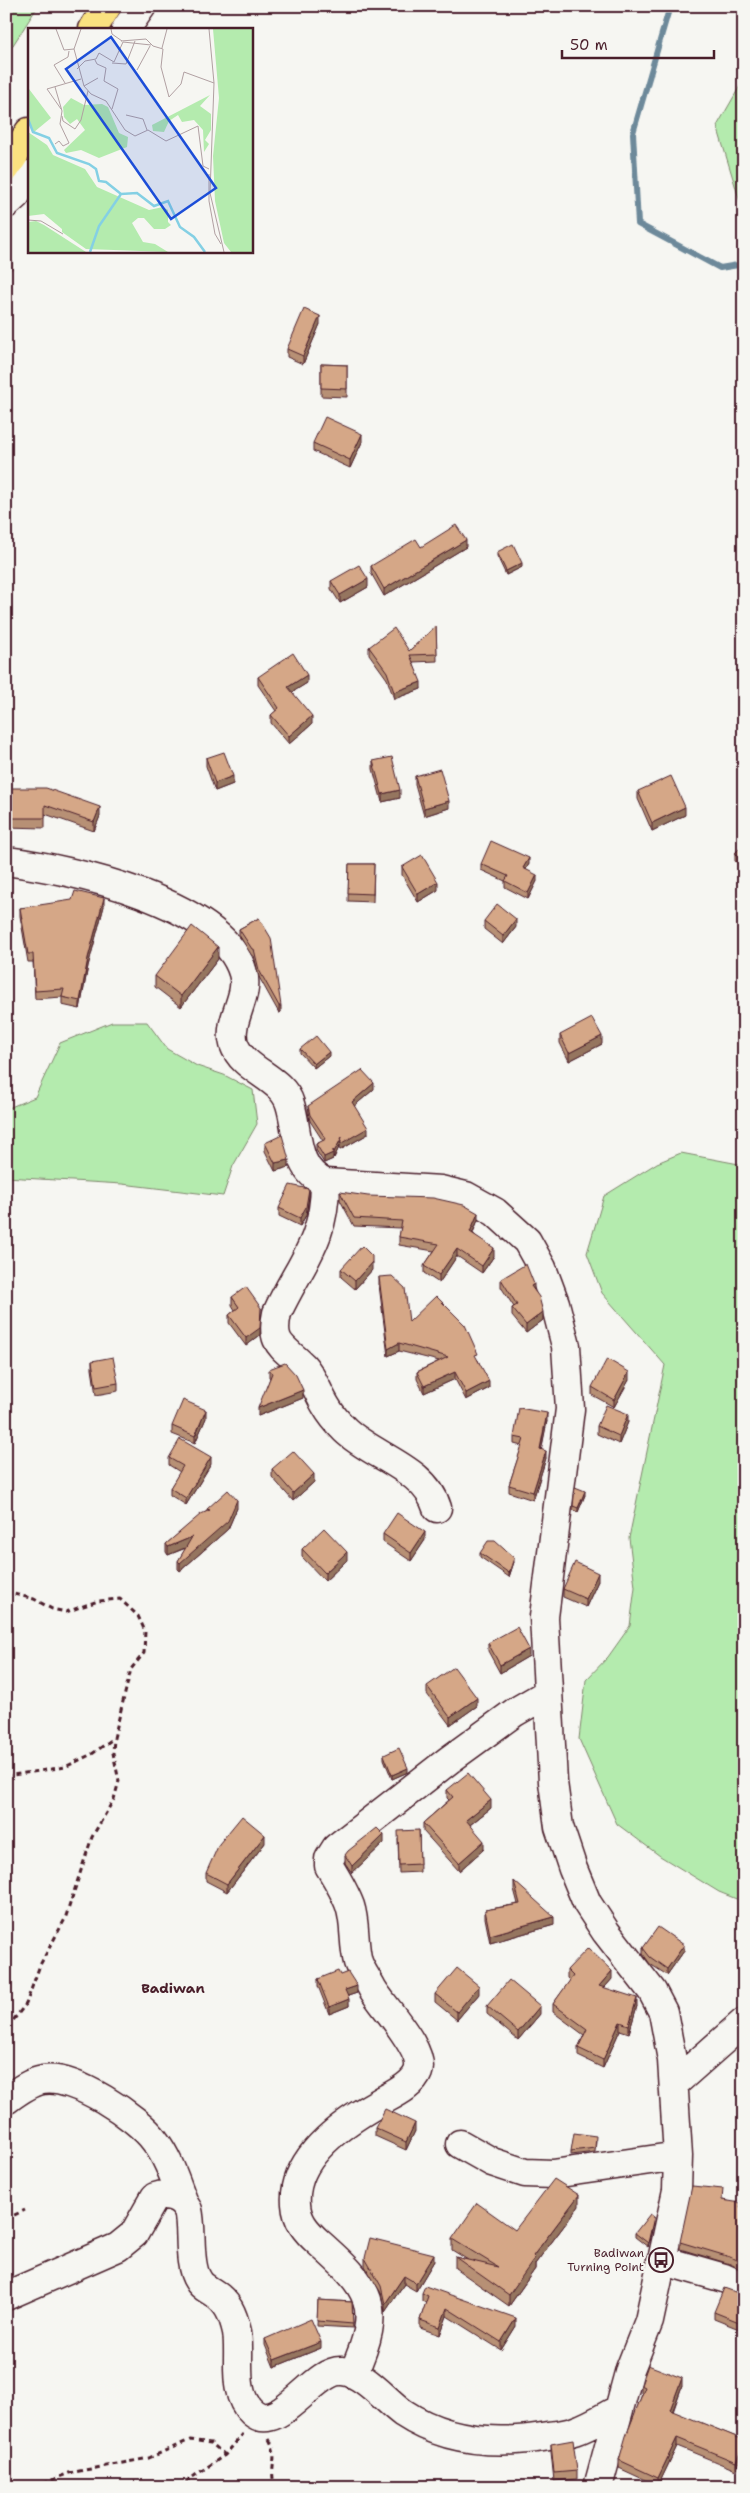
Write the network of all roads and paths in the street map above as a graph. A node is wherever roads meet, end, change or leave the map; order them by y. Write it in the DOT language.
graph roads {
  1 [pos="107,6"];
  2 [pos="142,6"];
  3 [pos="94,28"];
  4 [pos="127,28"];
  5 [pos="28,134"];
  6 [pos="6,168"];
  7 [pos="28,177"];
  8 [pos="6,204"];
  9 [pos="6,861"];
  10 [pos="325,1183"];
  11 [pos="437,1508"];
  12 [pos="6,1592"];
  13 [pos="548,1693"];
  14 [pos="114,1738"];
  15 [pos="6,1776"];
  16 [pos="744,2022"];
  17 [pos="6,2025"];
  18 [pos="674,2084"];
  19 [pos="6,2100"];
  20 [pos="460,2144"];
  21 [pos="678,2156"];
  22 [pos="184,2203"];
  23 [pos="25,2210"];
  24 [pos="6,2219"];
  25 [pos="661,2260"];
  26 [pos="744,2288"];
  27 [pos="6,2296"];
  28 [pos="353,2374"];
  29 [pos="619,2409"];
  30 [pos="251,2418"];
  31 [pos="225,2454"];
  32 [pos="35,2487"];
  33 [pos="178,2487"];
  34 [pos="275,2487"];
  35 [pos="598,2487"];
  1 -- 3 [label="main road"];
  2 -- 4 [label="street"];
  5 -- 6 [label="main road"];
  7 -- 8 [label="street"];
  9 -- 10 [label="street"];
  10 -- 11 [label="street"];
  10 -- 13 [label="street"];
  12 -- 14 [label="path"];
  13 -- 18 [label="street"];
  13 -- 28 [label="street"];
  14 -- 15 [label="path"];
  14 -- 17 [label="path"];
  16 -- 18 [label="street"];
  18 -- 21 [label="street"];
  19 -- 22 [label="street"];
  20 -- 21 [label="street"];
  21 -- 25 [label="street"];
  22 -- 27 [label="street"];
  22 -- 30 [label="street"];
  23 -- 24 [label="path"];
  25 -- 26 [label="street"];
  25 -- 29 [label="street"];
  28 -- 29 [label="street"];
  28 -- 30 [label="street"];
  29 -- 35 [label="street"];
  30 -- 31 [label="path"];
  30 -- 34 [label="path"];
  31 -- 32 [label="path"];
  31 -- 33 [label="path"];
}
